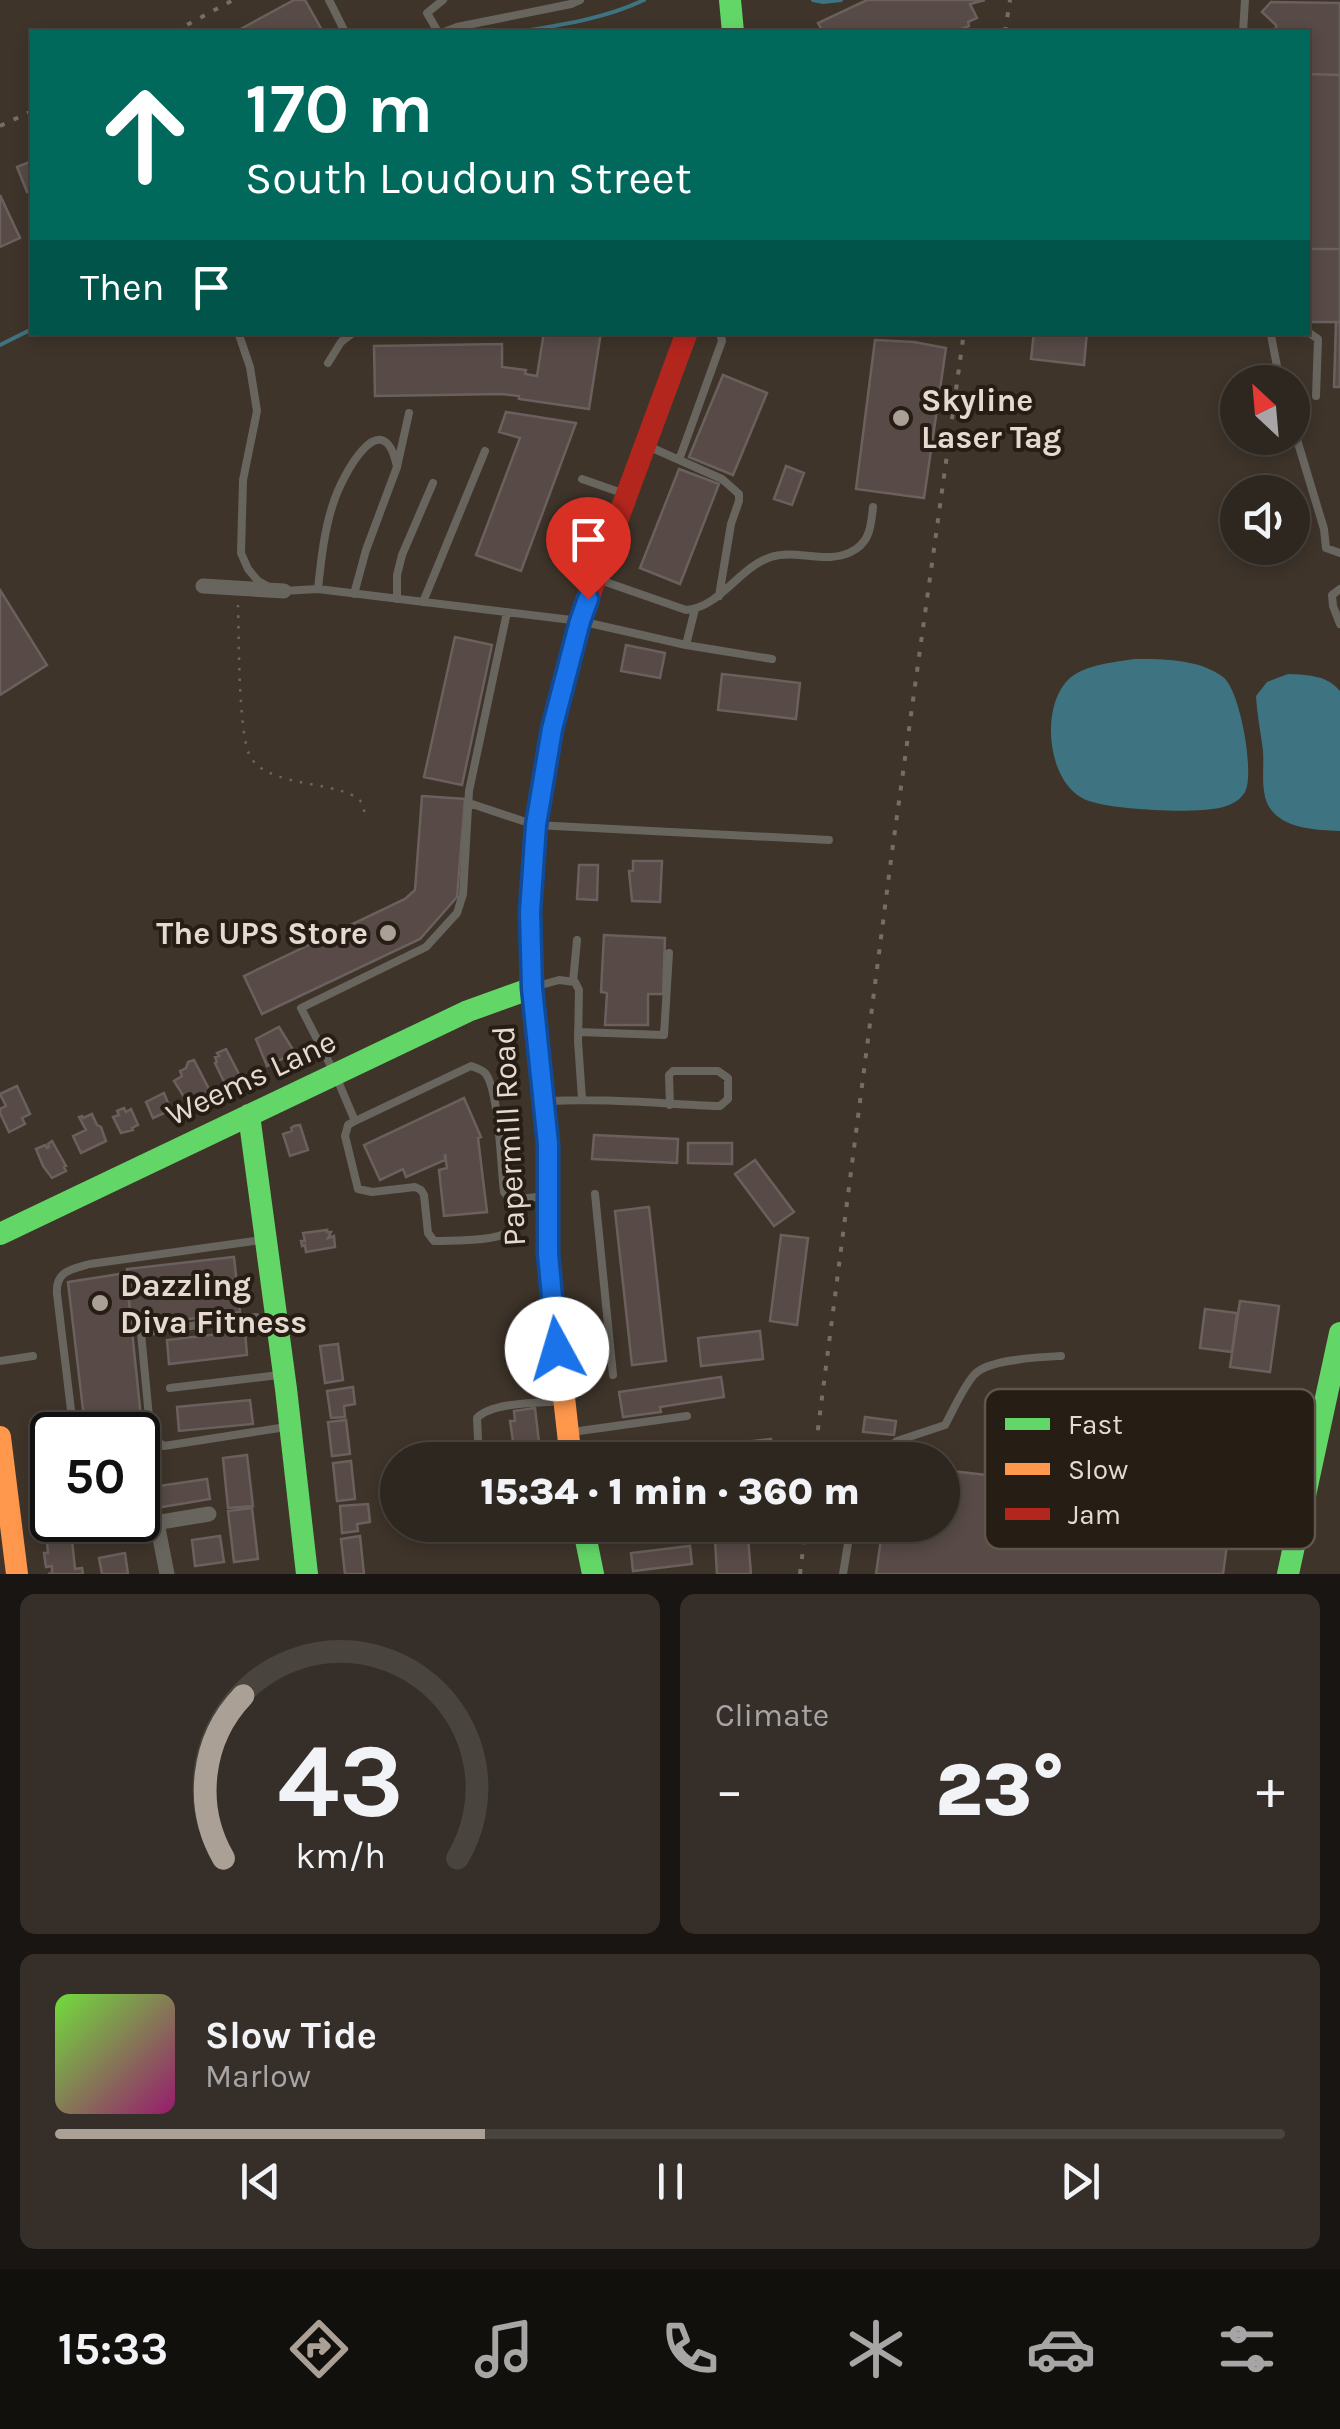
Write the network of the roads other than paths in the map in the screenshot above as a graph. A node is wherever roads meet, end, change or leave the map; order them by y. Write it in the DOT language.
graph roads {
  1 [pos="329,0"];
  2 [pos="443,0"];
  3 [pos="580,0"];
  4 [pos="730,0"];
  5 [pos="1245,0"];
  6 [pos="344,30"];
  7 [pos="440,30"];
  8 [pos="448,30"];
  9 [pos="734,30"];
  10 [pos="1243,30"];
  11 [pos="1310,333"];
  12 [pos="239,335"];
  13 [pos="350,335"];
  14 [pos="686,335"];
  15 [pos="721,335"];
  16 [pos="1272,335"];
  17 [pos="328,363"];
  18 [pos="1277,365"];
  19 [pos="1316,396"];
  20 [pos="409,413"];
  21 [pos="645,445"];
  22 [pos="485,452"];
  23 [pos="1302,455"];
  24 [pos="679,460"];
  25 [pos="397,467"];
  26 [pos="582,479"];
  27 [pos="433,483"];
  28 [pos="626,495"];
  29 [pos="873,507"];
  30 [pos="1340,554"];
  31 [pos="596,578"];
  32 [pos="203,586"];
  33 [pos="318,589"];
  34 [pos="1340,589"];
  35 [pos="284,591"];
  36 [pos="354,594"];
  37 [pos="718,596"];
  38 [pos="397,599"];
  39 [pos="423,602"];
  40 [pos="695,609"];
  41 [pos="507,612"];
  42 [pos="580,621"];
  43 [pos="1340,624"];
  44 [pos="686,645"];
  45 [pos="772,659"];
  46 [pos="468,802"];
  47 [pos="536,825"];
  48 [pos="830,840"];
  49 [pos="576,940"];
  50 [pos="669,953"];
  51 [pos="573,982"];
  52 [pos="532,988"];
  53 [pos="578,1032"];
  54 [pos="335,1074"];
  55 [pos="582,1099"];
  56 [pos="544,1101"];
  57 [pos="670,1105"];
  58 [pos="250,1115"];
  59 [pos="355,1121"];
  60 [pos="596,1194"];
  61 [pos="550,1195"];
  62 [pos="512,1200"];
  63 [pos="0,1234"];
  64 [pos="265,1239"];
  65 [pos="256,1318"];
  66 [pos="1340,1333"];
  67 [pos="33,1356"];
  68 [pos="1061,1356"];
  69 [pos="0,1361"];
  70 [pos="284,1375"];
  71 [pos="613,1376"];
  72 [pos="170,1388"];
  73 [pos="563,1400"];
  74 [pos="71,1412"];
  75 [pos="687,1416"];
  76 [pos="290,1426"];
  77 [pos="567,1432"];
  78 [pos="0,1437"];
  79 [pos="478,1442"];
  80 [pos="568,1442"];
  81 [pos="895,1442"];
  82 [pos="1315,1449"];
  83 [pos="209,1514"];
  84 [pos="160,1522"];
  85 [pos="160,1542"];
  86 [pos="587,1542"];
  87 [pos="848,1542"];
  88 [pos="1293,1549"];
  89 [pos="16,1574"];
  90 [pos="166,1574"];
  91 [pos="307,1574"];
  92 [pos="594,1574"];
  93 [pos="843,1574"];
  94 [pos="1288,1574"];
  1 -- 6 [label="lane"];
  2 -- 7 [label="lane"];
  3 -- 8 [label="lane"];
  4 -- 9 [label="main road"];
  5 -- 10 [label="lane"];
  11 -- 19 [label="lane"];
  12 -- 35 [label="lane"];
  13 -- 17 [label="lane"];
  14 -- 21 [label="main road, Papermill Road"];
  15 -- 24 [label="lane"];
  16 -- 18 [label="lane"];
  20 -- 25 [label="lane"];
  21 -- 24 [label="lane"];
  21 -- 28 [label="main road, Papermill Road"];
  22 -- 39 [label="lane"];
  23 -- 30 [label="lane"];
  24 -- 37 [label="lane"];
  25 -- 33 [label="lane"];
  25 -- 36 [label="lane"];
  26 -- 28 [label="lane"];
  27 -- 38 [label="lane"];
  28 -- 31 [label="main road, Papermill Road"];
  29 -- 37 [label="lane"];
  31 -- 40 [label="lane"];
  31 -- 42 [label="main road, Papermill Road"];
  32 -- 35 [label="street"];
  33 -- 35 [label="lane"];
  33 -- 36 [label="lane"];
  34 -- 43 [label="lane"];
  36 -- 38 [label="lane"];
  37 -- 40 [label="lane"];
  38 -- 39 [label="lane"];
  39 -- 41 [label="lane"];
  40 -- 44 [label="lane"];
  41 -- 42 [label="lane"];
  41 -- 46 [label="lane"];
  42 -- 44 [label="lane"];
  42 -- 47 [label="main road, Papermill Road"];
  44 -- 45 [label="lane"];
  46 -- 47 [label="lane"];
  46 -- 54 [label="lane"];
  47 -- 48 [label="lane"];
  47 -- 52 [label="main road, Papermill Road"];
  49 -- 51 [label="lane"];
  50 -- 53 [label="lane"];
  51 -- 52 [label="lane"];
  51 -- 53 [label="lane"];
  52 -- 54 [label="main road, Weems Lane"];
  52 -- 56 [label="main road, Papermill Road"];
  53 -- 55 [label="lane"];
  54 -- 58 [label="main road, Weems Lane"];
  54 -- 59 [label="lane"];
  55 -- 56 [label="lane"];
  55 -- 57 [label="lane"];
  56 -- 61 [label="main road, Papermill Road"];
  57 -- 57 [label="lane"];
  58 -- 63 [label="main road, Weems Lane"];
  58 -- 64 [label="main road"];
  59 -- 62 [label="lane"];
  59 -- 62 [label="lane"];
  60 -- 71 [label="lane"];
  61 -- 62 [label="lane"];
  61 -- 73 [label="main road, Papermill Road"];
  64 -- 70 [label="main road"];
  64 -- 74 [label="lane"];
  65 -- 76 [label="lane"];
  66 -- 82 [label="main road"];
  67 -- 69 [label="lane"];
  68 -- 81 [label="lane"];
  70 -- 72 [label="lane"];
  70 -- 76 [label="main road"];
  73 -- 77 [label="main road, Papermill Road"];
  73 -- 79 [label="lane"];
  75 -- 77 [label="lane"];
  76 -- 91 [label="main road"];
  77 -- 80 [label="main road, Papermill Road"];
  78 -- 89 [label="main road"];
  83 -- 84 [label="street"];
  85 -- 90 [label="street"];
  86 -- 92 [label="main road"];
  87 -- 93 [label="lane"];
  88 -- 94 [label="main road"];
}
